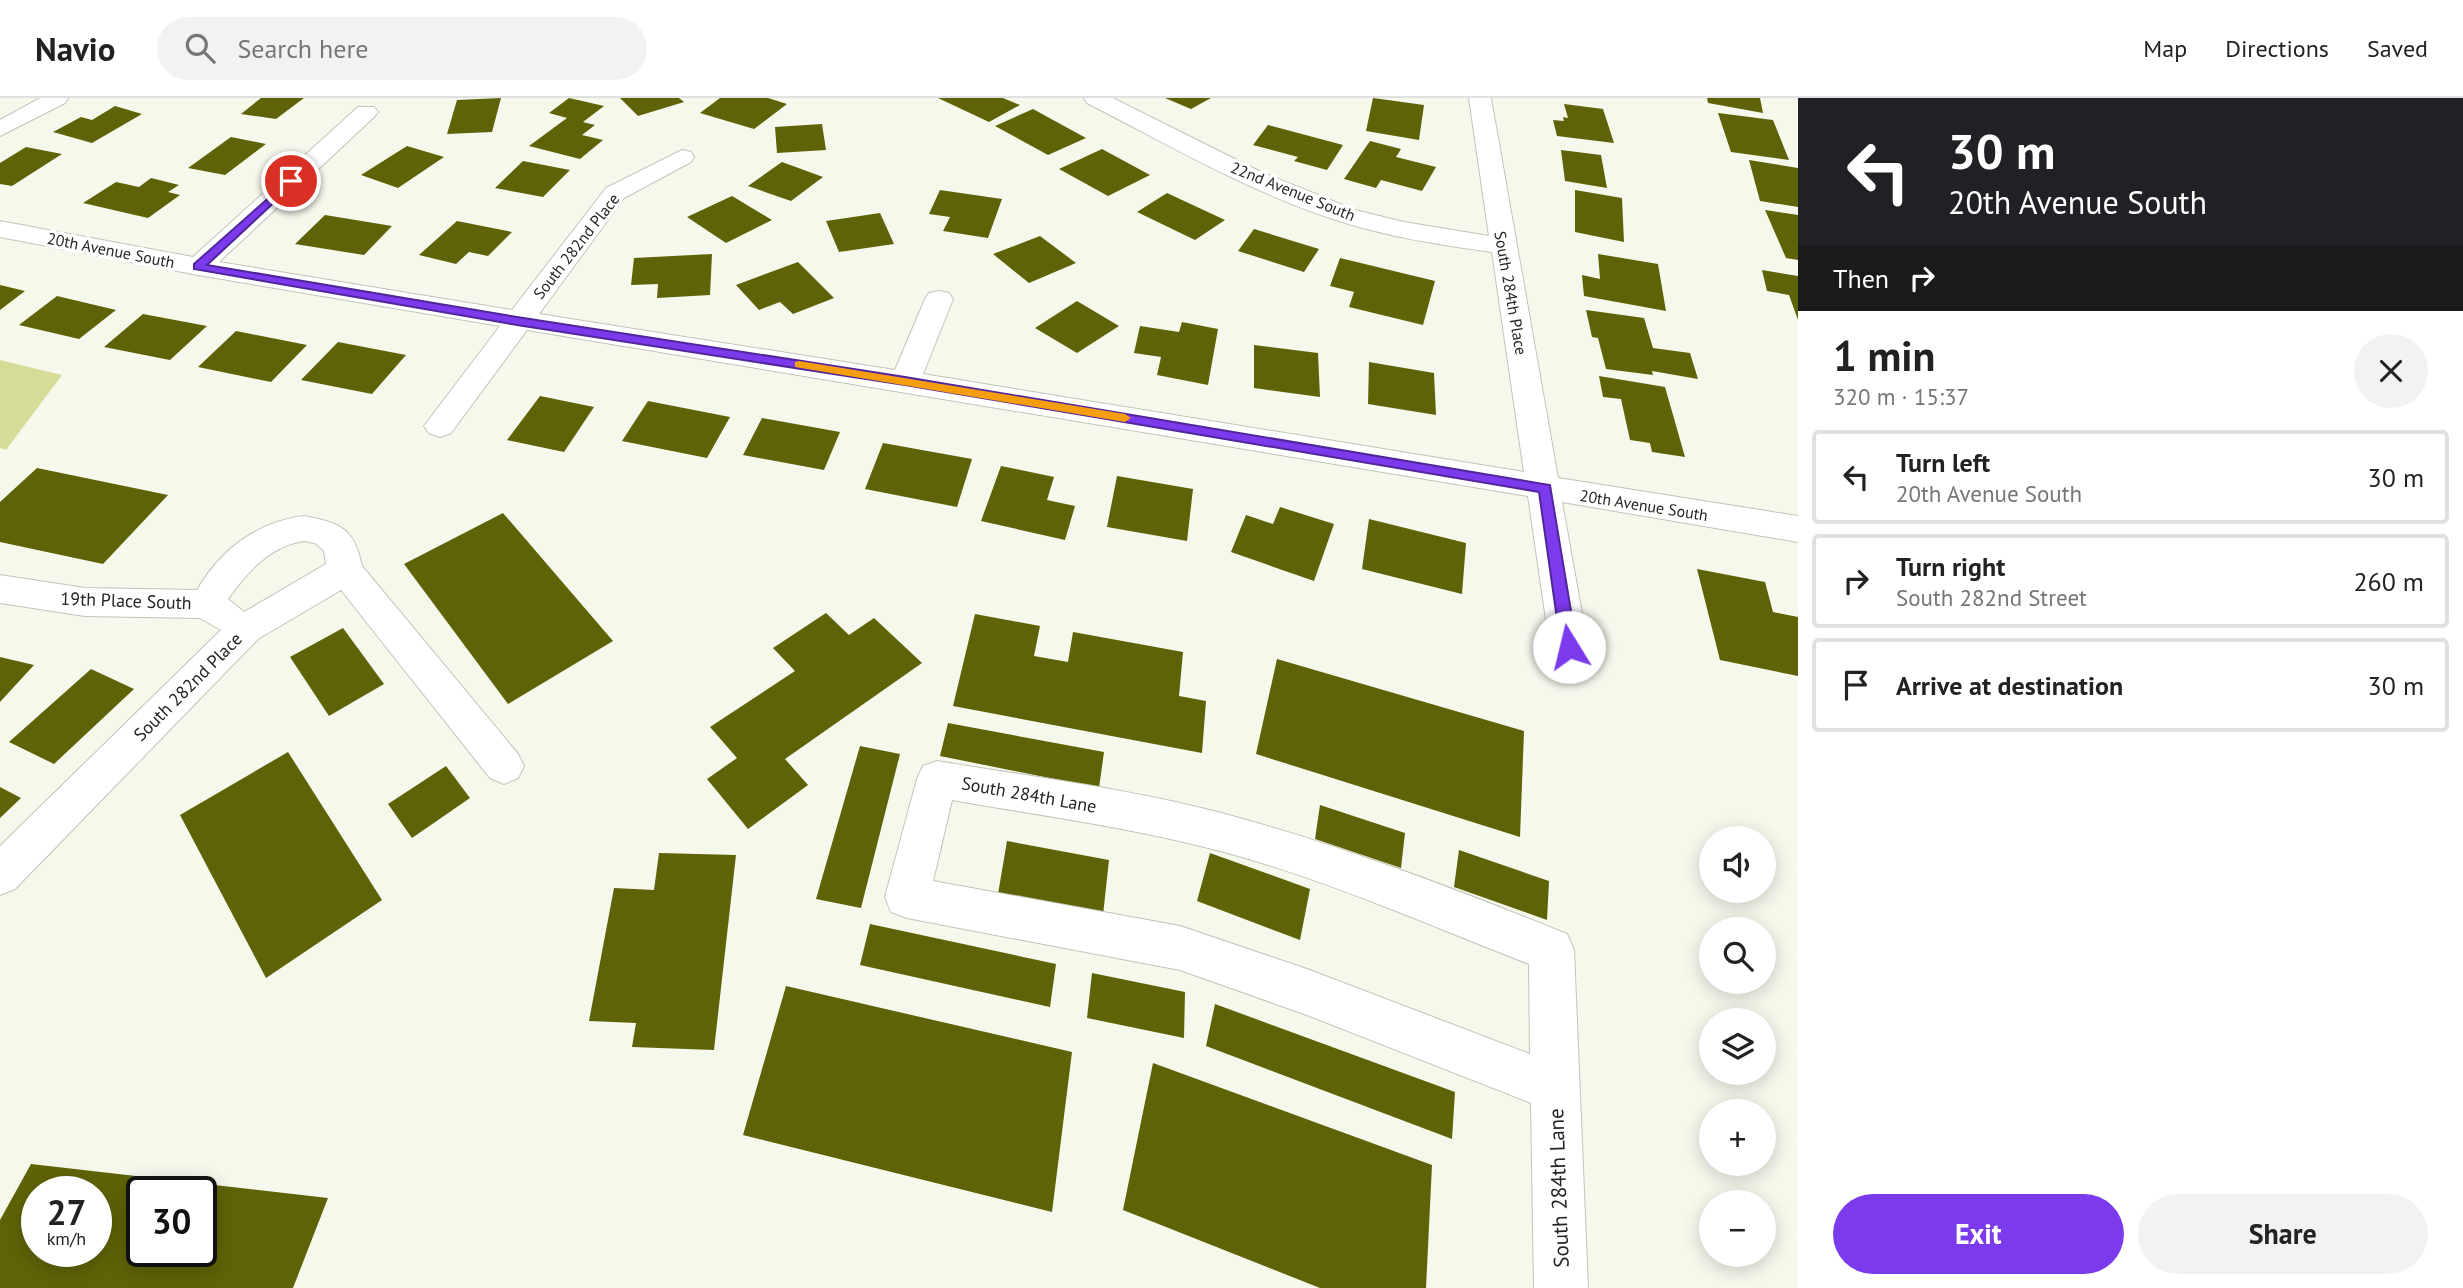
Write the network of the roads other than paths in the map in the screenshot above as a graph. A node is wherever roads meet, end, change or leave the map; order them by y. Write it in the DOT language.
graph roads {
  1 [pos="57,98"];
  2 [pos="1095,98"];
  3 [pos="1480,98"];
  4 [pos="366,112"];
  5 [pos="0,129"];
  6 [pos="682,157"];
  7 [pos="0,229"];
  8 [pos="1503,246"];
  9 [pos="198,267"];
  10 [pos="940,299"];
  11 [pos="517,321"];
  12 [pos="905,381"];
  13 [pos="440,426"];
  14 [pos="1545,489"];
  15 [pos="1798,529"];
  16 [pos="345,570"];
  17 [pos="0,589"];
  18 [pos="207,604"];
  19 [pos="245,629"];
  20 [pos="1569,647"];
  21 [pos="504,766"];
  22 [pos="0,875"];
  23 [pos="1556,1088"];
  24 [pos="1562,1288"];
  1 -- 5 [label="street"];
  2 -- 8 [label="street, 22nd Avenue South"];
  3 -- 8 [label="street, South 284th Place"];
  4 -- 9 [label="street"];
  6 -- 11 [label="street, South 282nd Place"];
  7 -- 9 [label="street, 20th Avenue South"];
  8 -- 14 [label="street, South 284th Place"];
  9 -- 11 [label="street, 20th Avenue South"];
  10 -- 12 [label="street"];
  11 -- 12 [label="street, 20th Avenue South"];
  11 -- 13 [label="street, South 282nd Place"];
  12 -- 14 [label="street, 20th Avenue South"];
  14 -- 15 [label="street, 20th Avenue South"];
  14 -- 20 [label="street, South 284th Place"];
  16 -- 18 [label="street"];
  16 -- 19 [label="street, South 282nd Place"];
  16 -- 21 [label="street"];
  17 -- 18 [label="street, 19th Place South"];
  18 -- 19 [label="street, 19th Place South"];
  19 -- 22 [label="street, South 282nd Place"];
  23 -- 23 [label="street, South 284th Lane"];
  23 -- 24 [label="street, South 284th Lane"];
}
